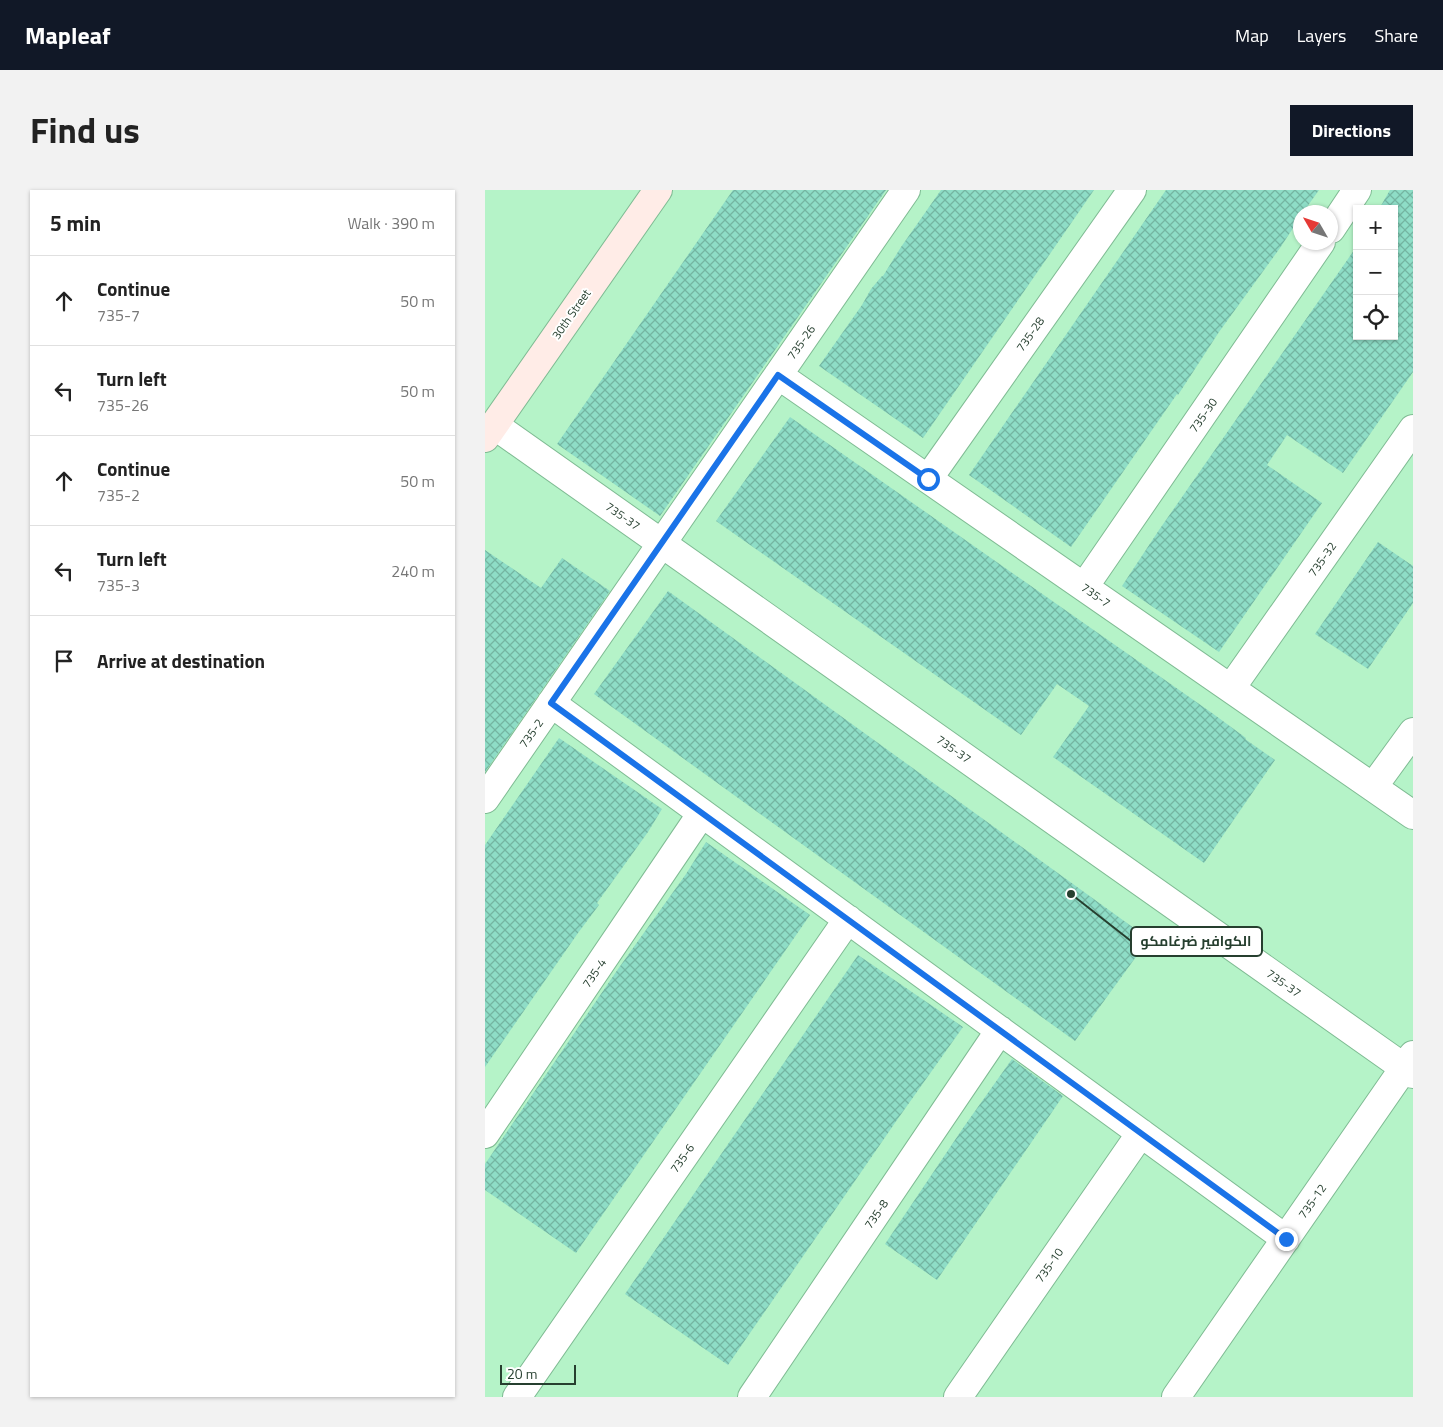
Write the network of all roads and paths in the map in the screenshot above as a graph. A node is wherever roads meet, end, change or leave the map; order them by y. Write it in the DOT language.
graph roads {
  1 [pos="658,190"];
  2 [pos="906,190"];
  3 [pos="1132,190"];
  4 [pos="1357,190"];
  5 [pos="1338,218"];
  6 [pos="1316,250"];
  7 [pos="778,375"];
  8 [pos="1413,429"];
  9 [pos="490,431"];
  10 [pos="928,479"];
  11 [pos="662,543"];
  12 [pos="1084,587"];
  13 [pos="1231,688"];
  14 [pos="551,703"];
  15 [pos="1413,732"];
  16 [pos="1373,787"];
  17 [pos="485,799"];
  18 [pos="702,813"];
  19 [pos="1413,815"];
  20 [pos="848,919"];
  21 [pos="1000,1030"];
  22 [pos="1410,1066"];
  23 [pos="1141,1133"];
  24 [pos="485,1134"];
  25 [pos="1286,1239"];
  26 [pos="517,1397"];
  27 [pos="752,1397"];
  28 [pos="958,1397"];
  29 [pos="1176,1397"];
  1 -- 9 [label="street, 30th Street"];
  2 -- 7 [label="street, 735-26"];
  3 -- 10 [label="street, 735-28"];
  4 -- 5 [label="street"];
  6 -- 12 [label="street, 735-30"];
  7 -- 10 [label="street, 735-7"];
  7 -- 11 [label="street, 735-26"];
  8 -- 13 [label="street, 735-32"];
  9 -- 11 [label="street, 735-37"];
  10 -- 12 [label="street, 735-7"];
  11 -- 14 [label="street, 735-2"];
  11 -- 22 [label="street, 735-37"];
  12 -- 13 [label="street, 735-7"];
  13 -- 16 [label="street, 735-7"];
  14 -- 17 [label="street, 735-2"];
  14 -- 18 [label="street"];
  15 -- 16 [label="street"];
  16 -- 19 [label="street, 735-7"];
  18 -- 20 [label="street"];
  18 -- 24 [label="street, 735-4"];
  20 -- 21 [label="street"];
  20 -- 26 [label="street, 735-6"];
  21 -- 23 [label="street"];
  21 -- 27 [label="street, 735-8"];
  22 -- 25 [label="street, 735-12"];
  23 -- 25 [label="street"];
  23 -- 28 [label="street, 735-10"];
  25 -- 29 [label="street, 735-12"];
}
